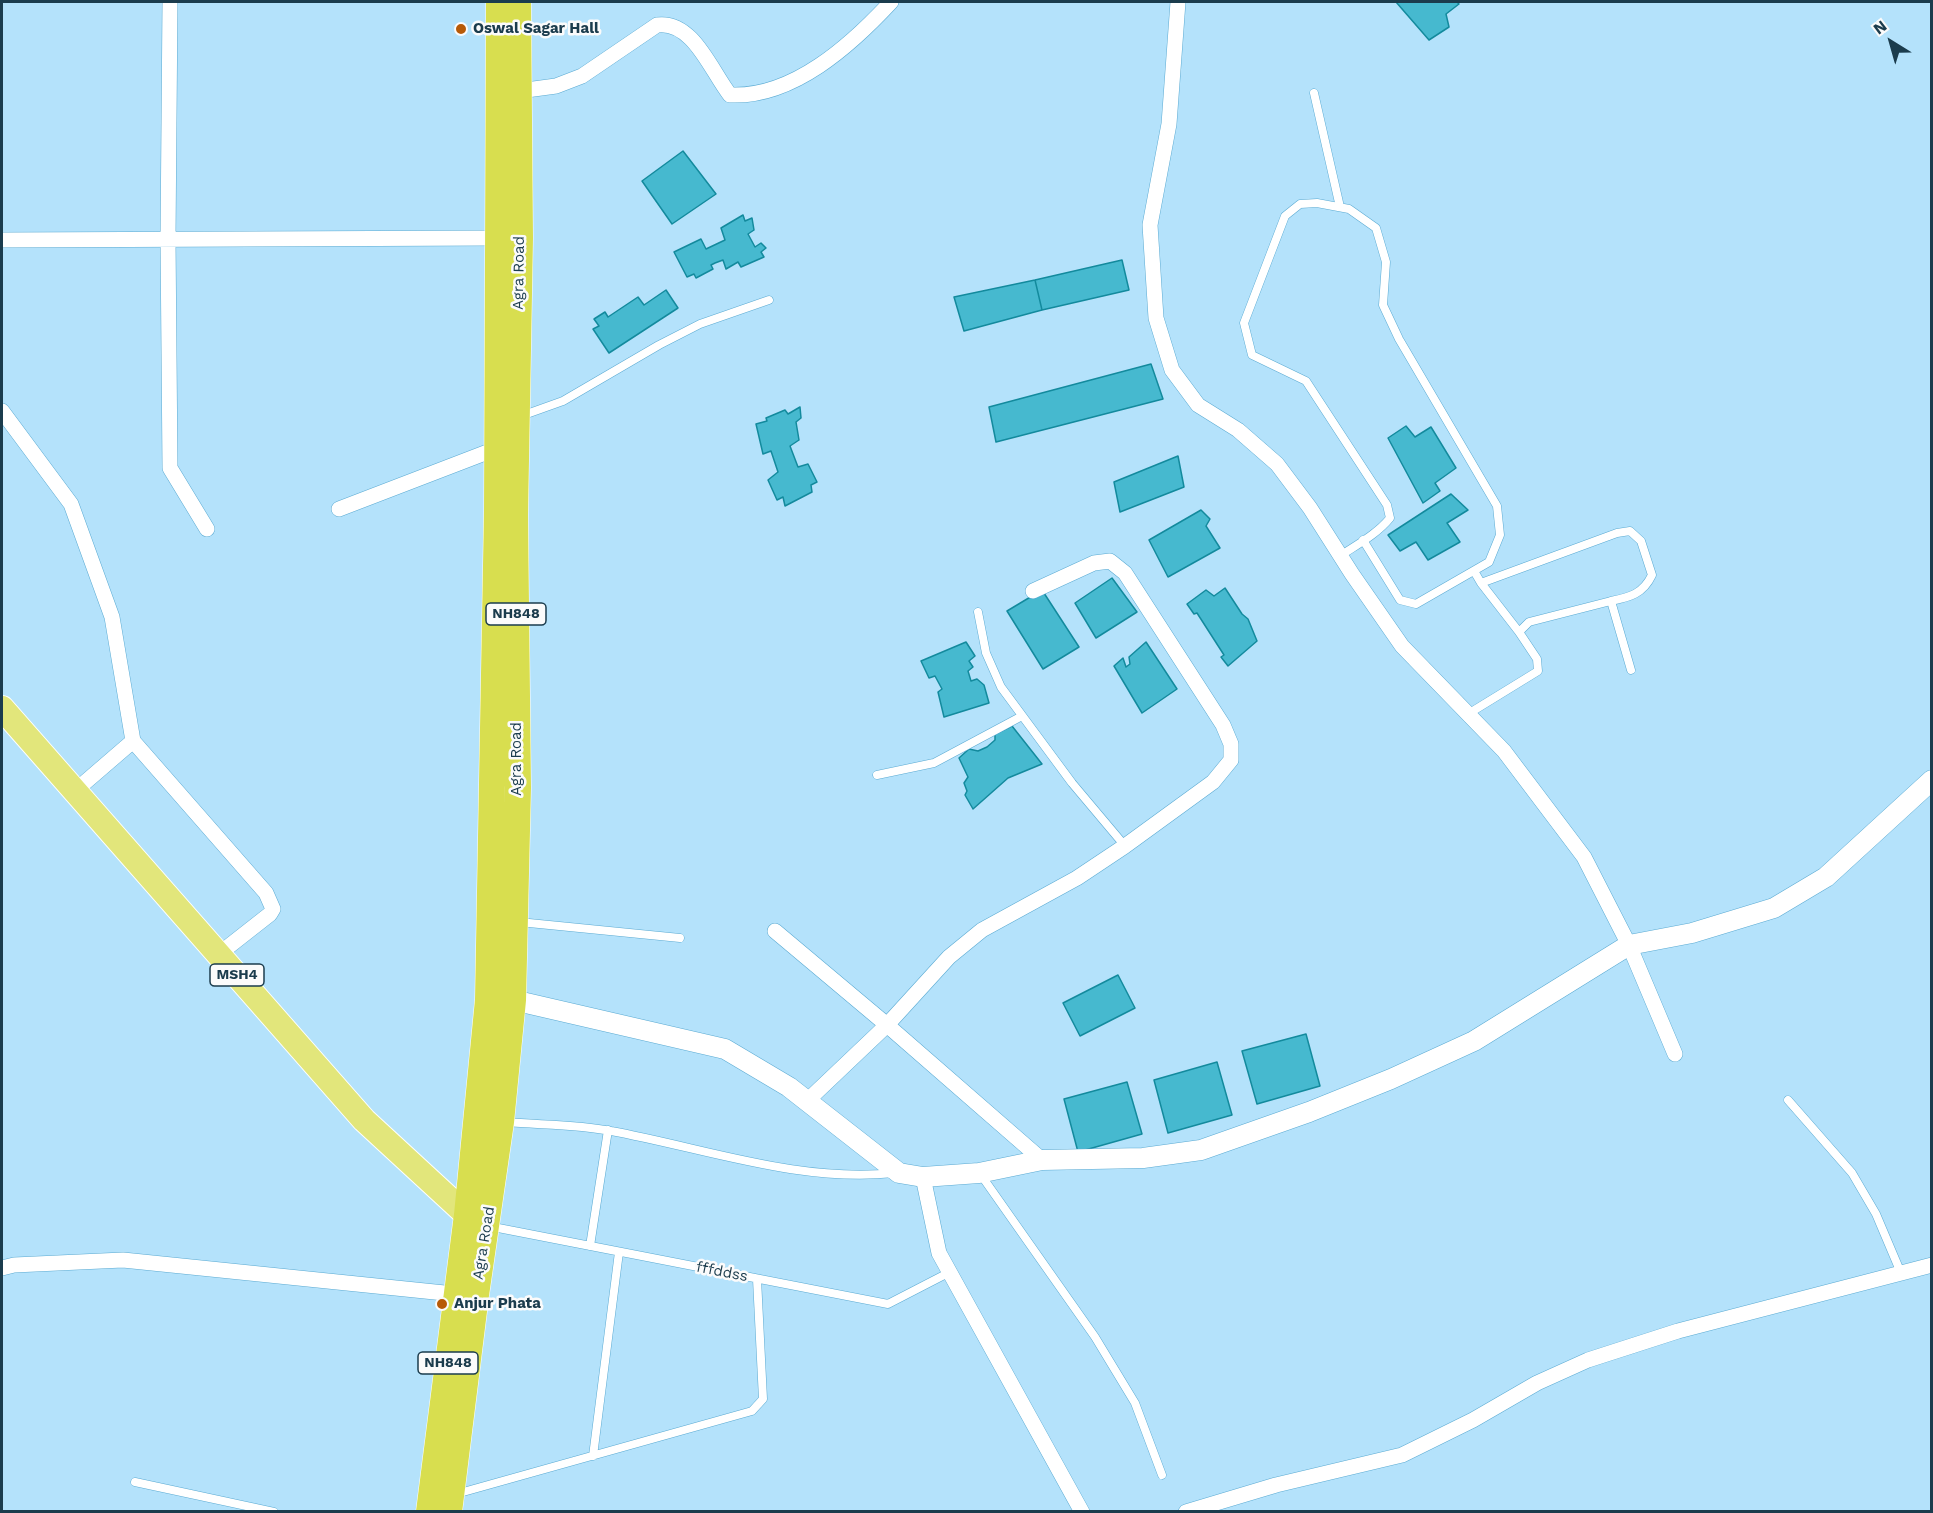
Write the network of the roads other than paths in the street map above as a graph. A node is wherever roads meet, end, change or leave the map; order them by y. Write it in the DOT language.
graph roads {
  1 [pos="170,2"];
  2 [pos="499,2"];
  3 [pos="518,2"];
  4 [pos="891,2"];
  5 [pos="1178,2"];
  6 [pos="519,91"];
  7 [pos="1314,93"];
  8 [pos="1340,207"];
  9 [pos="498,238"];
  10 [pos="168,239"];
  11 [pos="2,240"];
  12 [pos="769,300"];
  13 [pos="2,411"];
  14 [pos="517,417"];
  15 [pos="498,447"];
  16 [pos="339,509"];
  17 [pos="207,529"];
  18 [pos="1363,540"];
  19 [pos="1340,556"];
  20 [pos="1474,570"];
  21 [pos="1481,583"];
  22 [pos="1033,591"];
  23 [pos="1611,601"];
  24 [pos="978,612"];
  25 [pos="1519,632"];
  26 [pos="1631,670"];
  27 [pos="2,708"];
  28 [pos="1468,714"];
  29 [pos="1022,716"];
  30 [pos="133,741"];
  31 [pos="877,775"];
  32 [pos="1932,780"];
  33 [pos="75,791"];
  34 [pos="1125,846"];
  35 [pos="515,922"];
  36 [pos="775,931"];
  37 [pos="680,938"];
  38 [pos="1629,945"];
  39 [pos="219,954"];
  40 [pos="488,1000"];
  41 [pos="513,1000"];
  42 [pos="887,1025"];
  43 [pos="1675,1054"];
  44 [pos="1788,1100"];
  45 [pos="807,1101"];
  46 [pos="501,1122"];
  47 [pos="608,1130"];
  48 [pos="1042,1160"];
  49 [pos="899,1173"];
  50 [pos="979,1173"];
  51 [pos="923,1176"];
  52 [pos="477,1220"];
  53 [pos="590,1246"];
  54 [pos="619,1252"];
  55 [pos="1932,1265"];
  56 [pos="2,1268"];
  57 [pos="950,1272"];
  58 [pos="1901,1273"];
  59 [pos="757,1279"];
  60 [pos="466,1295"];
  61 [pos="593,1456"];
  62 [pos="1162,1475"];
  63 [pos="135,1482"];
  64 [pos="450,1503"];
  65 [pos="274,1512"];
  66 [pos="429,1512"];
  67 [pos="1082,1512"];
  68 [pos="1186,1512"];
  1 -- 10 [label="street"];
  2 -- 9 [label="highway, Agra Road / NH848"];
  3 -- 6 [label="highway, Agra Road / NH848"];
  4 -- 6 [label="street"];
  5 -- 19 [label="street"];
  6 -- 14 [label="highway, Agra Road / NH848"];
  7 -- 8 [label="lane"];
  8 -- 18 [label="lane"];
  8 -- 20 [label="lane"];
  9 -- 10 [label="street"];
  9 -- 15 [label="highway, Agra Road / NH848"];
  10 -- 11 [label="street"];
  10 -- 17 [label="street"];
  12 -- 14 [label="lane"];
  13 -- 30 [label="street"];
  14 -- 35 [label="highway, Agra Road / NH848"];
  15 -- 16 [label="street"];
  15 -- 40 [label="highway, Agra Road / NH848"];
  18 -- 19 [label="lane"];
  18 -- 20 [label="lane"];
  19 -- 28 [label="street"];
  20 -- 21 [label="lane"];
  21 -- 23 [label="lane"];
  21 -- 25 [label="lane"];
  22 -- 34 [label="street"];
  23 -- 25 [label="lane"];
  23 -- 26 [label="lane"];
  24 -- 29 [label="lane"];
  25 -- 28 [label="lane"];
  27 -- 33 [label="main road, MSH4"];
  28 -- 38 [label="street"];
  29 -- 31 [label="lane"];
  29 -- 34 [label="lane"];
  30 -- 33 [label="street"];
  30 -- 39 [label="street"];
  32 -- 38 [label="street"];
  33 -- 39 [label="main road, MSH4"];
  34 -- 42 [label="street"];
  35 -- 37 [label="lane"];
  35 -- 41 [label="highway, Agra Road / NH848"];
  36 -- 42 [label="street"];
  38 -- 43 [label="street"];
  38 -- 48 [label="street"];
  39 -- 52 [label="main road, MSH4"];
  40 -- 41 [label="street"];
  40 -- 52 [label="highway, Agra Road / NH848"];
  41 -- 45 [label="street"];
  41 -- 46 [label="highway, Agra Road / NH848"];
  42 -- 45 [label="street"];
  42 -- 48 [label="street"];
  44 -- 58 [label="lane"];
  45 -- 49 [label="street"];
  46 -- 47 [label="lane"];
  46 -- 52 [label="highway, Agra Road / NH848"];
  47 -- 49 [label="lane"];
  47 -- 53 [label="lane"];
  48 -- 50 [label="street"];
  49 -- 51 [label="street"];
  50 -- 51 [label="street"];
  50 -- 62 [label="lane"];
  51 -- 57 [label="street"];
  52 -- 53 [label="lane, fffddss"];
  52 -- 60 [label="highway, NH848"];
  53 -- 54 [label="lane, fffddss"];
  54 -- 59 [label="lane, fffddss"];
  54 -- 61 [label="lane"];
  55 -- 58 [label="street"];
  56 -- 60 [label="street"];
  57 -- 59 [label="lane, fffddss"];
  57 -- 67 [label="street"];
  58 -- 68 [label="street"];
  59 -- 61 [label="lane"];
  60 -- 64 [label="highway, Agra Road / NH848"];
  60 -- 66 [label="highway, NH848"];
  61 -- 64 [label="lane"];
  63 -- 65 [label="lane"];
}
